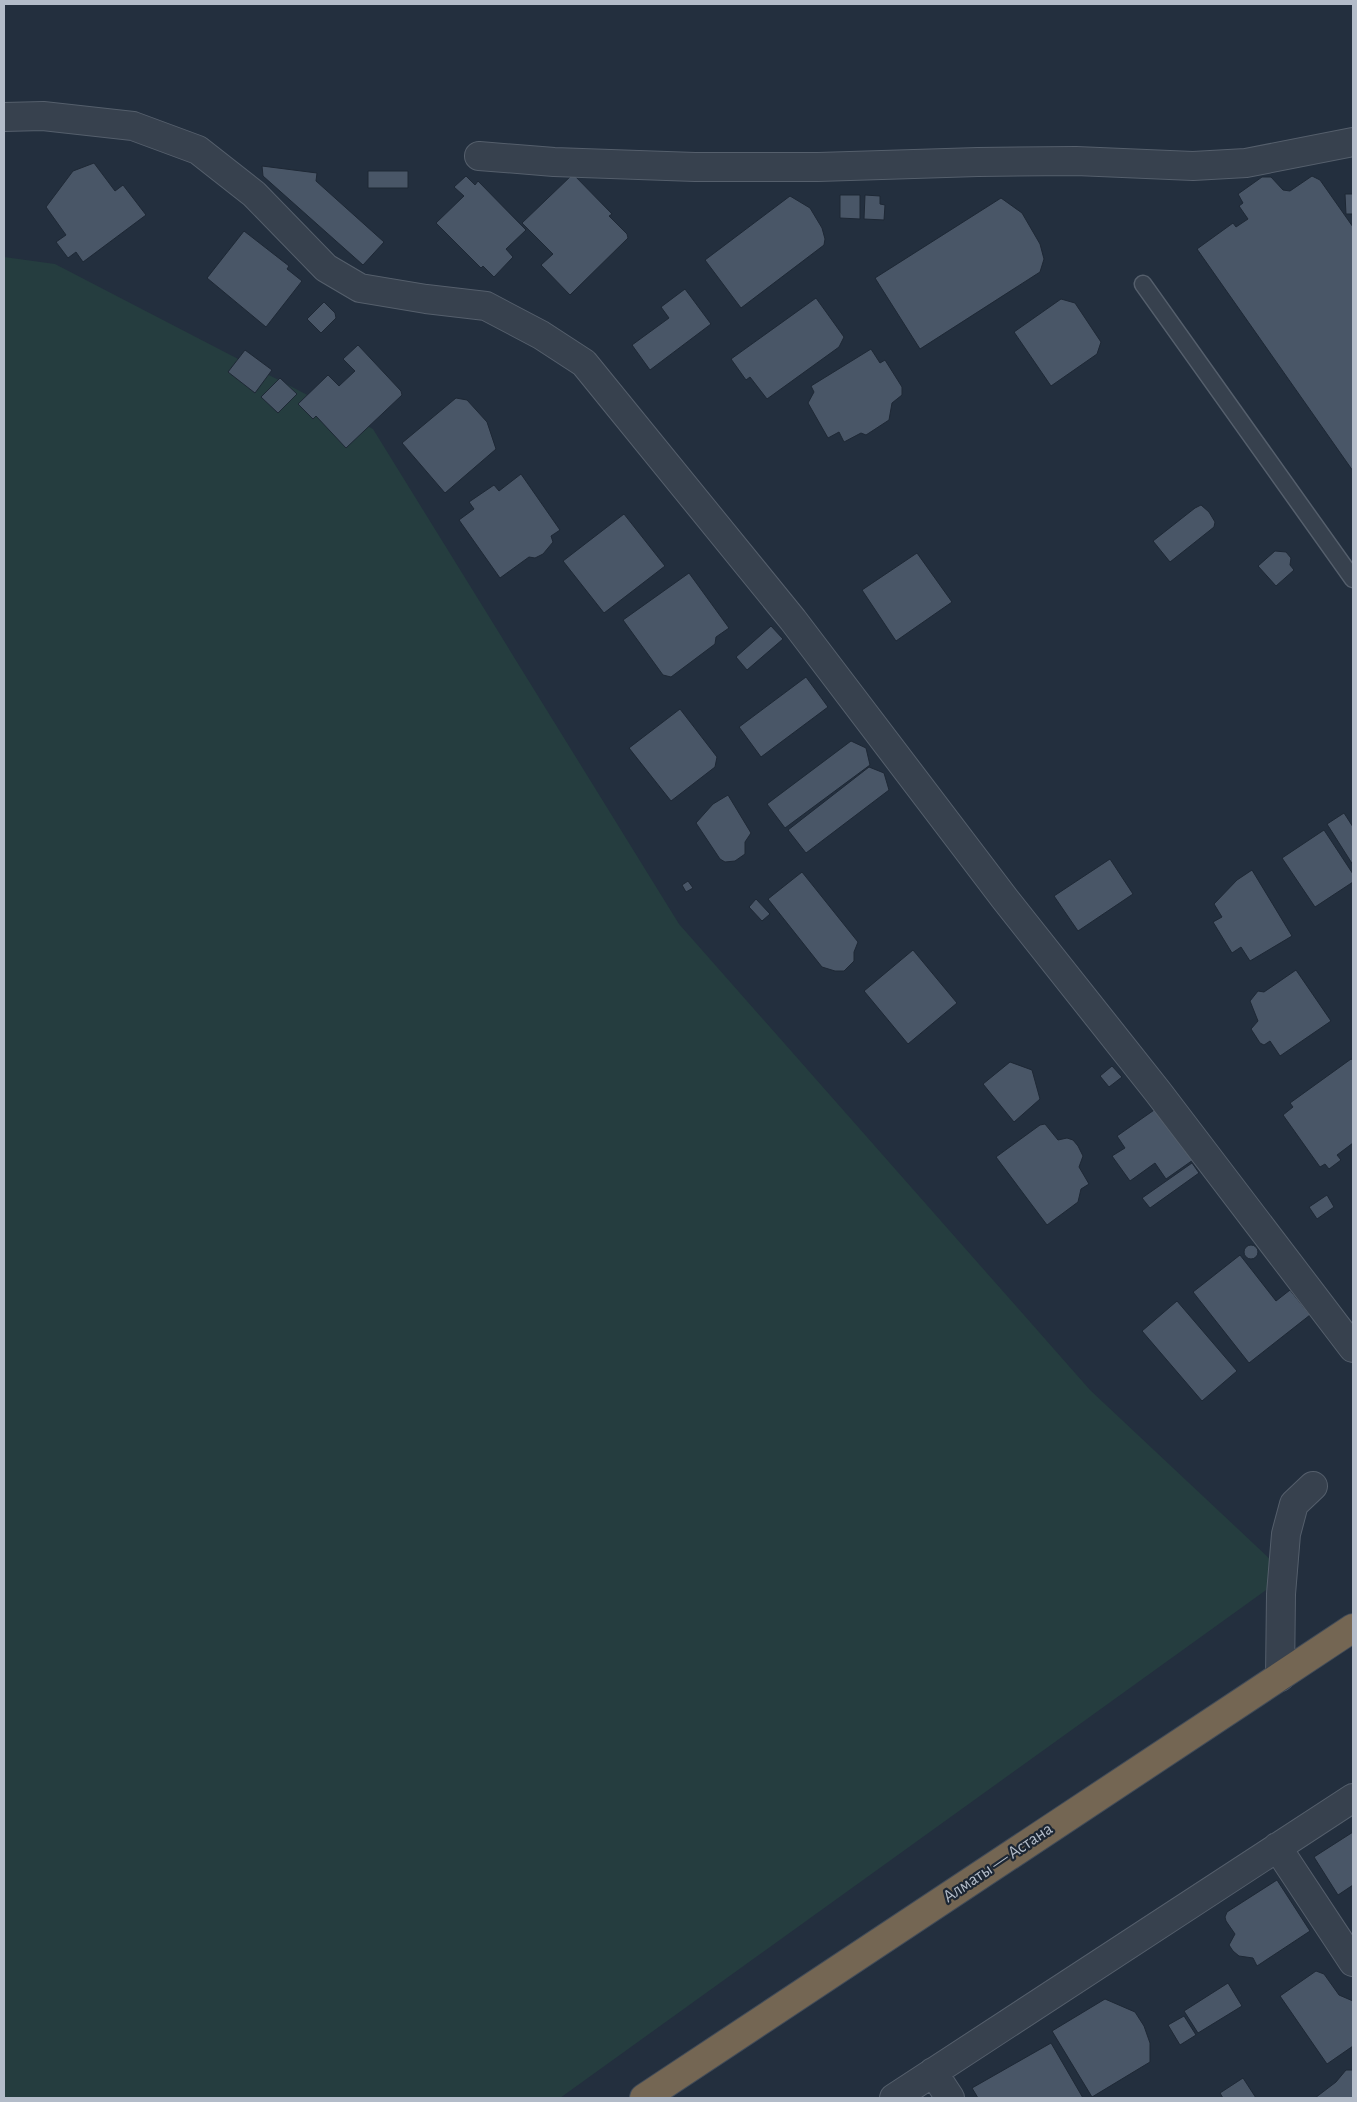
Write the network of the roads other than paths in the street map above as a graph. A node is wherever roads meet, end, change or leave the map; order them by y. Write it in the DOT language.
graph roads {
  1 [pos="4,117"];
  2 [pos="1353,142"];
  3 [pos="478,156"];
  4 [pos="1143,284"];
  5 [pos="1353,579"];
  6 [pos="1353,1348"];
  7 [pos="1313,1486"];
  8 [pos="1353,1628"];
  9 [pos="1280,1677"];
  10 [pos="1353,1798"];
  11 [pos="1277,1847"];
  12 [pos="1353,1962"];
  13 [pos="934,2072"];
  14 [pos="644,2098"];
  15 [pos="894,2098"];
  16 [pos="950,2098"];
  1 -- 6 [label="street"];
  2 -- 3 [label="street"];
  4 -- 5 [label="lane"];
  7 -- 9 [label="street"];
  8 -- 9 [label="highway, Алматы — Астана"];
  9 -- 14 [label="highway, Алматы — Астана"];
  10 -- 11 [label="street"];
  11 -- 12 [label="street"];
  11 -- 13 [label="street"];
  13 -- 15 [label="street"];
  13 -- 16 [label="street"];
}
